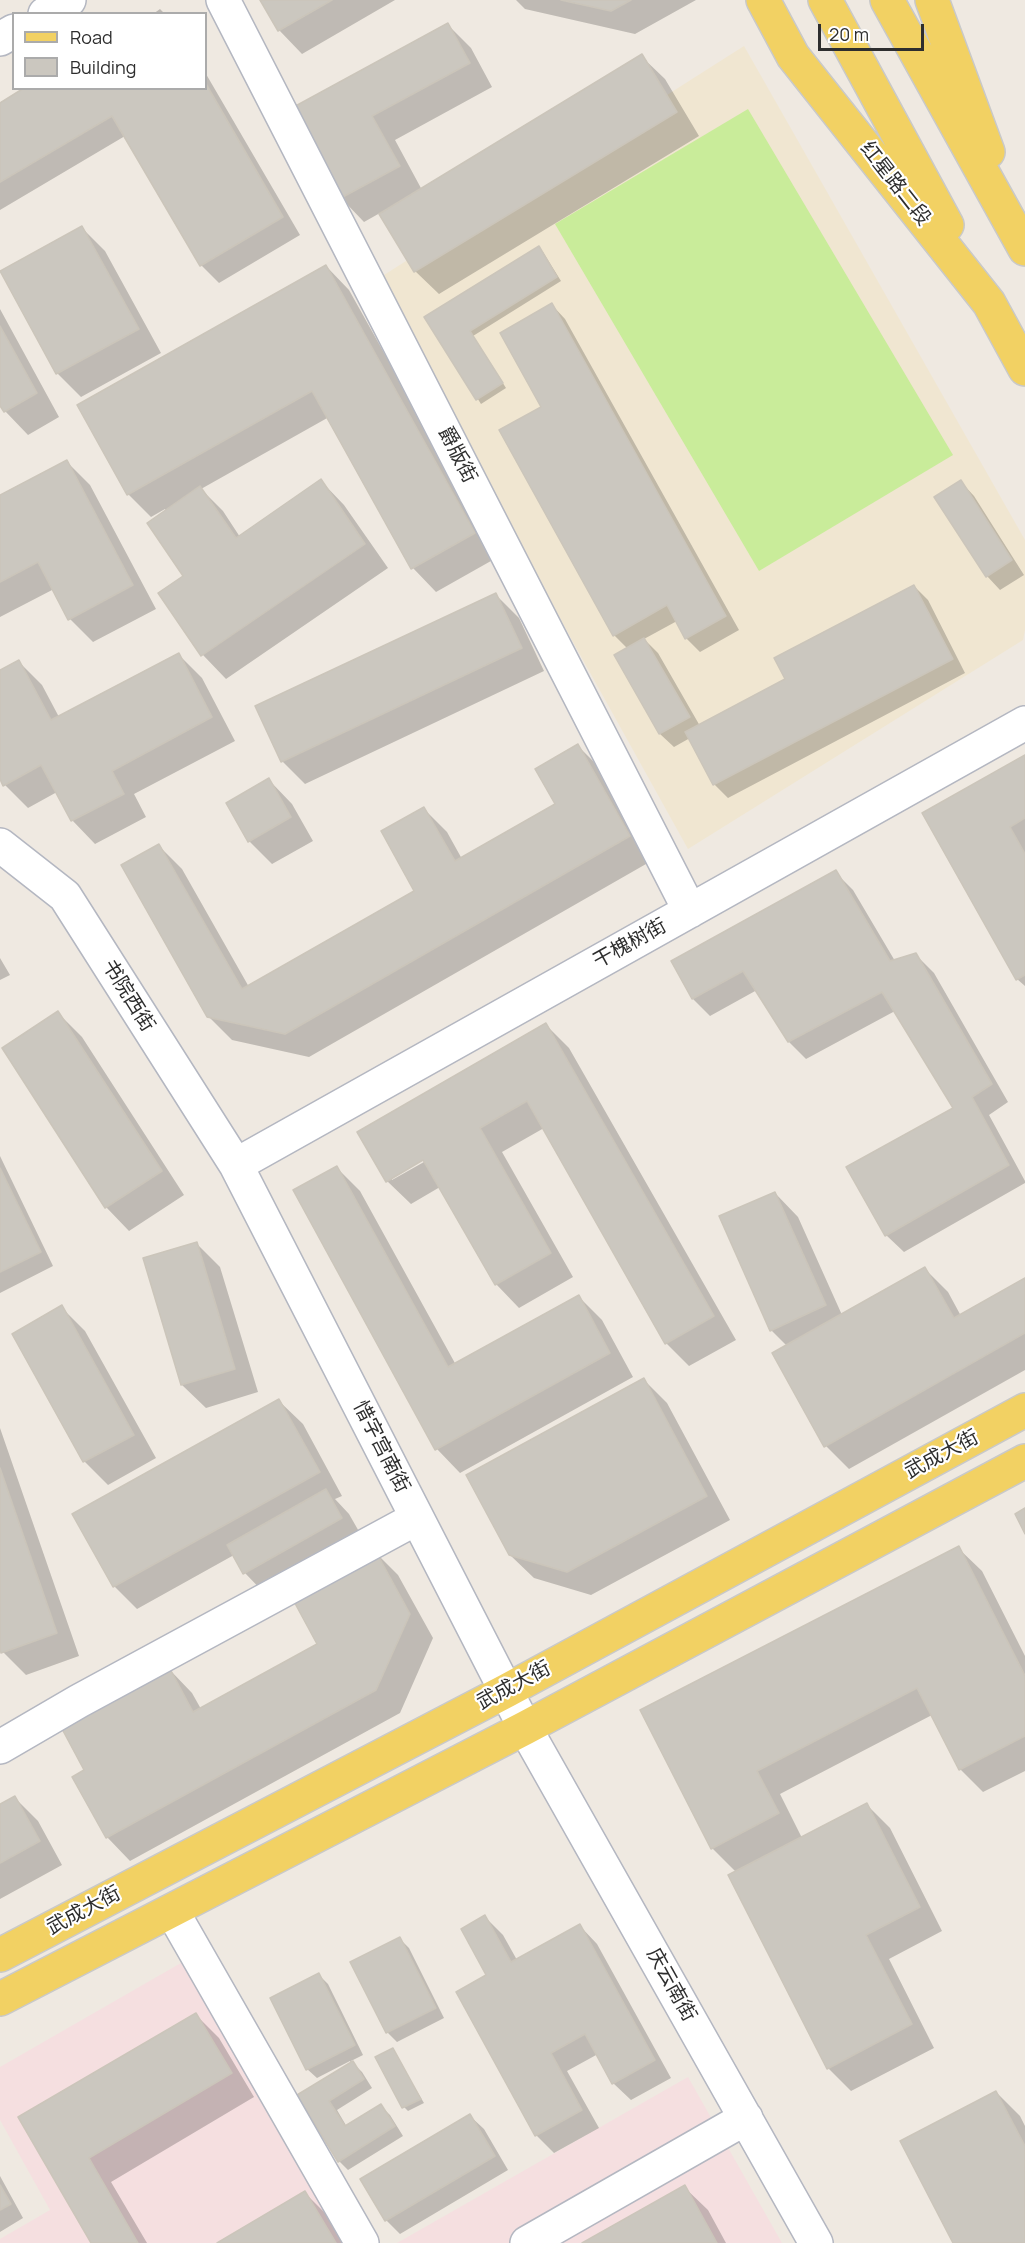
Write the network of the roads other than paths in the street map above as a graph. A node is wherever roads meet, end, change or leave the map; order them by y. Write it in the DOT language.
graph roads {
  1 [pos="69,0"];
  2 [pos="223,0"];
  3 [pos="764,0"];
  4 [pos="825,0"];
  5 [pos="887,0"];
  6 [pos="932,0"];
  7 [pos="48,12"];
  8 [pos="1025,249"];
  9 [pos="989,303"];
  10 [pos="1025,369"];
  11 [pos="1025,723"];
  12 [pos="0,845"];
  13 [pos="690,911"];
  14 [pos="236,1166"];
  15 [pos="1025,1410"];
  16 [pos="1025,1461"];
  17 [pos="417,1518"];
  18 [pos="506,1691"];
  19 [pos="525,1728"];
  20 [pos="2,1739"];
  21 [pos="172,1911"];
  22 [pos="0,1955"];
  23 [pos="0,2000"];
  24 [pos="746,2118"];
  25 [pos="362,2243"];
  26 [pos="527,2243"];
  27 [pos="816,2243"];
  1 -- 7 [label="street"];
  2 -- 13 [label="street, 爵版街"];
  3 -- 9 [label="main road, 红星路二段"];
  4 -- 9 [label="main road"];
  5 -- 8 [label="main road"];
  6 -- 8 [label="main road"];
  9 -- 10 [label="main road, 红星路二段"];
  11 -- 13 [label="street, 干槐树街"];
  12 -- 14 [label="street, 书院西街"];
  13 -- 14 [label="street, 干槐树街"];
  14 -- 17 [label="street, 惜字宫南街"];
  15 -- 18 [label="main road, 武成大街"];
  16 -- 19 [label="main road, 武成大街"];
  17 -- 18 [label="street, 惜字宫南街"];
  17 -- 20 [label="street"];
  18 -- 19 [label="street, 惜字宫南街"];
  18 -- 22 [label="main road, 武成大街"];
  19 -- 21 [label="main road, 武成大街"];
  19 -- 24 [label="street, 庆云南街"];
  21 -- 23 [label="main road, 武成大街"];
  21 -- 25 [label="street"];
  24 -- 26 [label="street"];
  24 -- 27 [label="street, 庆云南街"];
}
